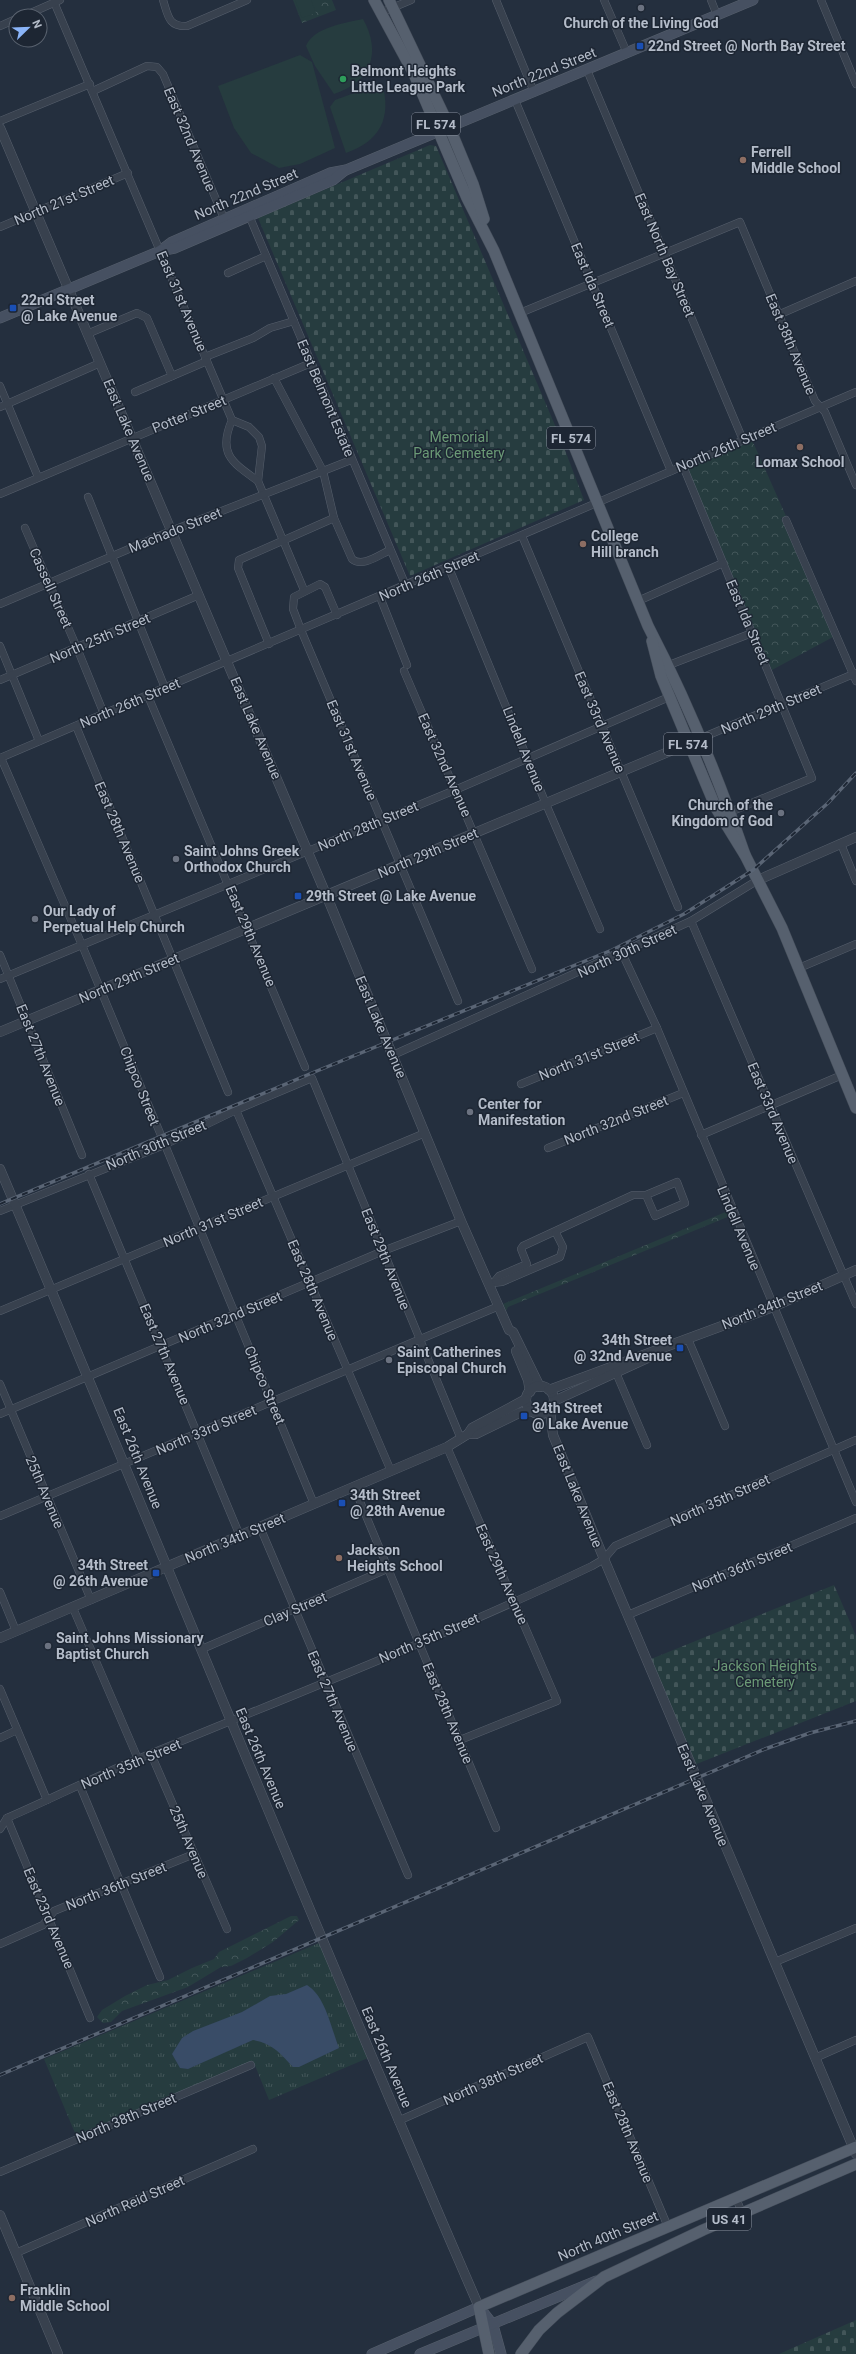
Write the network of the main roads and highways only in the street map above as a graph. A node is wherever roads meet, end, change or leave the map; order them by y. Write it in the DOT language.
graph roads {
  1 [pos="374,0"];
  2 [pos="753,0"];
  3 [pos="391,4"];
  4 [pos="449,126"];
  5 [pos="438,131"];
  6 [pos="494,251"];
  7 [pos="0,318"];
  8 [pos="648,626"];
  9 [pos="745,855"];
  10 [pos="856,1108"];
  11 [pos="855,2150"];
  12 [pos="856,2164"];
  13 [pos="604,2277"];
  14 [pos="479,2307"];
  15 [pos="489,2327"];
  16 [pos="372,2354"];
  17 [pos="420,2354"];
  18 [pos="489,2354"];
  19 [pos="501,2354"];
  20 [pos="520,2354"];
  1 -- 5 [label="main road, FL 574"];
  2 -- 4 [label="main road, North 22nd Street"];
  3 -- 4 [label="main road, FL 574"];
  4 -- 5 [label="main road, North 22nd Street"];
  4 -- 6 [label="main road, FL 574"];
  5 -- 6 [label="main road, FL 574"];
  5 -- 7 [label="main road, North 22nd Street"];
  6 -- 8 [label="main road, FL 574"];
  8 -- 9 [label="main road, FL 574"];
  8 -- 9 [label="main road, FL 574"];
  9 -- 10 [label="main road, FL 574"];
  11 -- 14 [label="main road, North 40th Street / US 41"];
  12 -- 13 [label="main road, US 41"];
  13 -- 15 [label="main road"];
  13 -- 20 [label="main road, US 41"];
  14 -- 15 [label="main road"];
  14 -- 16 [label="main road, North 40th Street"];
  15 -- 17 [label="main road"];
  15 -- 18 [label="main road"];
  15 -- 19 [label="main road"];
}
